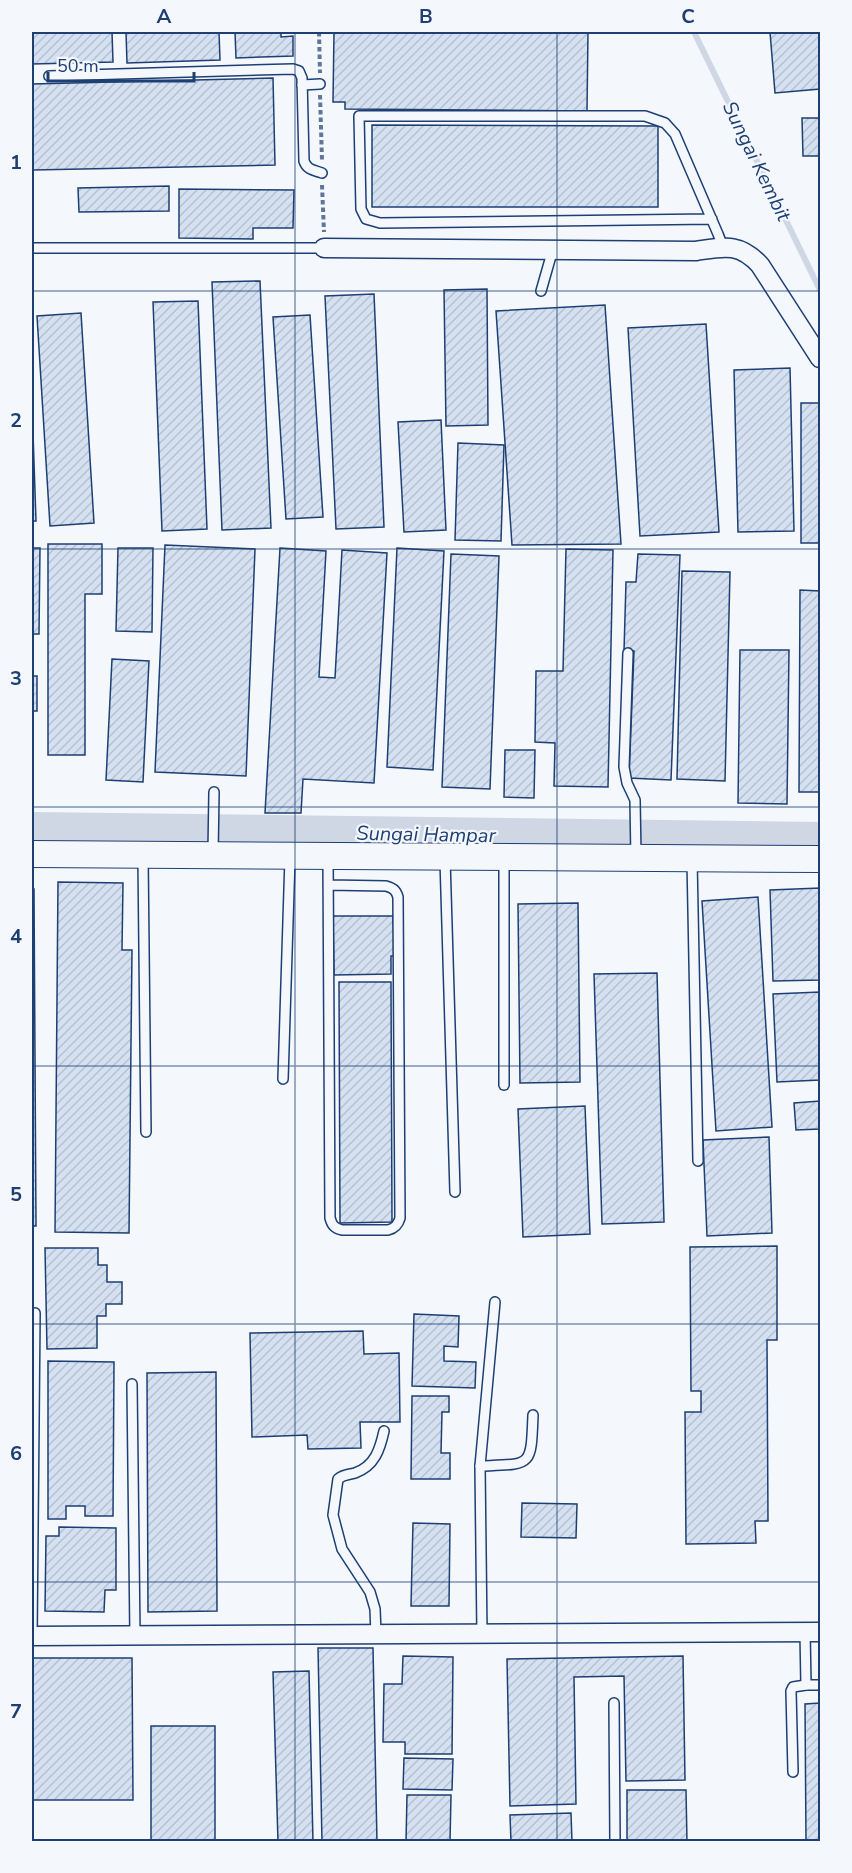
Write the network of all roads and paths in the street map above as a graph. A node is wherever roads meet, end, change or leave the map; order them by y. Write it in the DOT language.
graph roads {
  1 [pos="319,32"];
  2 [pos="49,76"];
  3 [pos="320,84"];
  4 [pos="302,85"];
  5 [pos="322,173"];
  6 [pos="712,219"];
  7 [pos="723,247"];
  8 [pos="32,248"];
  9 [pos="324,248"];
  10 [pos="552,249"];
  11 [pos="541,291"];
  12 [pos="820,358"];
  13 [pos="628,653"];
  14 [pos="214,792"];
  15 [pos="213,849"];
  16 [pos="32,854"];
  17 [pos="143,855"];
  18 [pos="636,855"];
  19 [pos="290,856"];
  20 [pos="328,856"];
  21 [pos="445,856"];
  22 [pos="504,856"];
  23 [pos="692,860"];
  24 [pos="820,860"];
  25 [pos="328,885"];
  26 [pos="283,1079"];
  27 [pos="504,1085"];
  28 [pos="146,1131"];
  29 [pos="698,1161"];
  30 [pos="455,1192"];
  31 [pos="495,1302"];
  32 [pos="35,1313"];
  33 [pos="132,1384"];
  34 [pos="533,1415"];
  35 [pos="384,1431"];
  36 [pos="480,1466"];
  37 [pos="813,1632"];
  38 [pos="376,1634"];
  39 [pos="482,1634"];
  40 [pos="135,1635"];
  41 [pos="32,1636"];
  42 [pos="806,1685"];
  43 [pos="820,1685"];
  44 [pos="614,1703"];
  45 [pos="793,1772"];
  46 [pos="615,1842"];
  1 -- 3 [label="path"];
  2 -- 4 [label="lane"];
  3 -- 4 [label="lane"];
  3 -- 5 [label="path"];
  4 -- 5 [label="lane"];
  5 -- 9 [label="path"];
  6 -- 6 [label="lane"];
  6 -- 7 [label="lane"];
  7 -- 10 [label="street"];
  7 -- 12 [label="street"];
  8 -- 9 [label="lane"];
  9 -- 10 [label="street"];
  10 -- 11 [label="lane"];
  13 -- 18 [label="lane"];
  14 -- 15 [label="lane"];
  15 -- 17 [label="street"];
  15 -- 19 [label="street"];
  16 -- 17 [label="street"];
  17 -- 28 [label="lane"];
  18 -- 22 [label="street"];
  18 -- 23 [label="street"];
  19 -- 20 [label="street"];
  19 -- 26 [label="lane"];
  20 -- 21 [label="street"];
  20 -- 25 [label="lane"];
  21 -- 22 [label="street"];
  21 -- 30 [label="lane"];
  22 -- 27 [label="lane"];
  23 -- 24 [label="street"];
  23 -- 29 [label="lane"];
  25 -- 25 [label="lane"];
  31 -- 36 [label="lane"];
  32 -- 41 [label="lane"];
  33 -- 40 [label="lane"];
  34 -- 36 [label="lane"];
  35 -- 38 [label="lane"];
  36 -- 39 [label="lane"];
  37 -- 39 [label="street"];
  37 -- 42 [label="lane"];
  38 -- 39 [label="street"];
  38 -- 40 [label="street"];
  40 -- 41 [label="street"];
  42 -- 43 [label="lane"];
  42 -- 45 [label="lane"];
  44 -- 46 [label="lane"];
}
